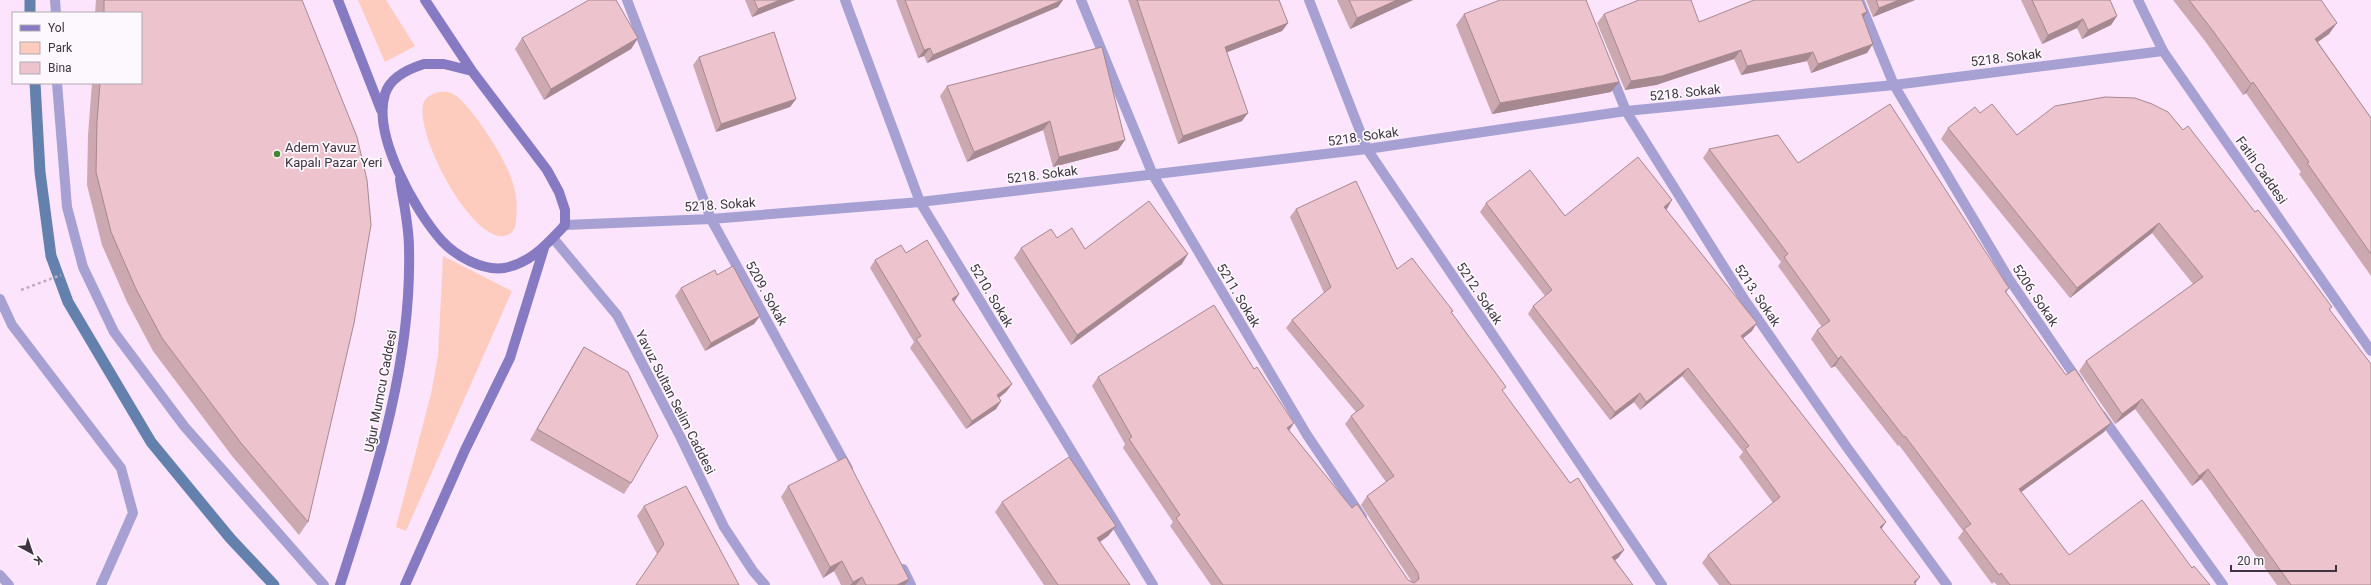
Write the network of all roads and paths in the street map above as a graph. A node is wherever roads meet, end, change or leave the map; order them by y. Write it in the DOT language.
graph roads {
  1 [pos="55,0"];
  2 [pos="338,0"];
  3 [pos="425,0"];
  4 [pos="627,0"];
  5 [pos="845,0"];
  6 [pos="1081,0"];
  7 [pos="1308,0"];
  8 [pos="1859,0"];
  9 [pos="2138,0"];
  10 [pos="56,12"];
  11 [pos="2163,51"];
  12 [pos="1608,66"];
  13 [pos="472,71"];
  14 [pos="57,84"];
  15 [pos="1894,84"];
  16 [pos="382,110"];
  17 [pos="1626,110"];
  18 [pos="1367,149"];
  19 [pos="399,173"];
  20 [pos="1153,175"];
  21 [pos="920,202"];
  22 [pos="712,219"];
  23 [pos="565,225"];
  24 [pos="553,238"];
  25 [pos="544,248"];
  26 [pos="65,274"];
  27 [pos="36,284"];
  28 [pos="0,299"];
  29 [pos="2371,351"];
  30 [pos="2085,391"];
  31 [pos="2094,404"];
  32 [pos="855,481"];
  33 [pos="1368,526"];
  34 [pos="896,557"];
  35 [pos="0,575"];
  36 [pos="9,585"];
  37 [pos="101,585"];
  38 [pos="324,585"];
  39 [pos="340,585"];
  40 [pos="405,585"];
  41 [pos="765,585"];
  42 [pos="911,585"];
  43 [pos="1153,585"];
  44 [pos="1662,585"];
  45 [pos="1947,585"];
  46 [pos="2223,585"];
  1 -- 10 [label="street"];
  2 -- 16 [label="main road"];
  3 -- 13 [label="main road"];
  4 -- 22 [label="street, 5209. Sokak"];
  5 -- 21 [label="street, 5210. Sokak"];
  6 -- 20 [label="street, 5211. Sokak"];
  7 -- 18 [label="street, 5212. Sokak"];
  8 -- 15 [label="street, 5206. Sokak"];
  9 -- 11 [label="street, Fatih Caddesi"];
  11 -- 15 [label="street, 5218. Sokak"];
  11 -- 29 [label="street, Fatih Caddesi"];
  12 -- 17 [label="street, 5213. Sokak"];
  13 -- 16 [label="main road"];
  13 -- 23 [label="main road"];
  14 -- 38 [label="street"];
  15 -- 17 [label="street, 5218. Sokak"];
  15 -- 30 [label="street, 5206. Sokak"];
  16 -- 19 [label="main road"];
  17 -- 18 [label="street, 5218. Sokak"];
  17 -- 45 [label="street, 5213. Sokak"];
  18 -- 20 [label="street, 5218. Sokak"];
  18 -- 44 [label="street, 5212. Sokak"];
  19 -- 25 [label="main road"];
  19 -- 39 [label="main road, Uğur Mumcu Caddesi"];
  20 -- 21 [label="street, 5218. Sokak"];
  20 -- 33 [label="street, 5211. Sokak"];
  21 -- 22 [label="street, 5218. Sokak"];
  21 -- 43 [label="street, 5210. Sokak"];
  22 -- 23 [label="street, 5218. Sokak"];
  22 -- 32 [label="street, 5209. Sokak"];
  23 -- 24 [label="main road"];
  24 -- 25 [label="main road"];
  24 -- 41 [label="street, Yavuz Sultan Selim Caddesi"];
  25 -- 40 [label="main road"];
  26 -- 27 [label="path"];
  28 -- 37 [label="street"];
  31 -- 46 [label="street"];
  34 -- 42 [label="street"];
  35 -- 36 [label="street"];
}
